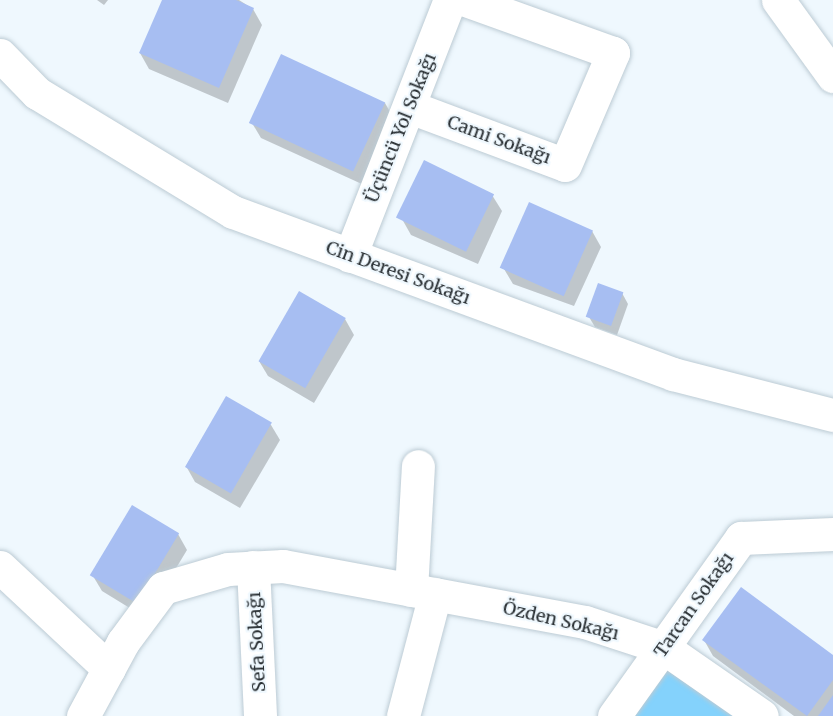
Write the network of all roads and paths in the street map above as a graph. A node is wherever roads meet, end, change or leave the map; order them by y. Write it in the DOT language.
graph roads {
  1 [pos="450,0"];
  2 [pos="466,0"];
  3 [pos="778,0"];
  4 [pos="0,55"];
  5 [pos="833,76"];
  6 [pos="410,107"];
  7 [pos="350,256"];
  8 [pos="833,415"];
  9 [pos="418,466"];
  10 [pos="833,534"];
  11 [pos="0,567"];
  12 [pos="253,567"];
  13 [pos="423,592"];
  14 [pos="664,648"];
  15 [pos="109,669"];
  16 [pos="83,716"];
  17 [pos="260,716"];
  18 [pos="403,716"];
  19 [pos="614,716"];
  20 [pos="762,716"];
  1 -- 6 [label="street, Üçüncü Yol Sokağı"];
  2 -- 6 [label="street, Cami Sokağı"];
  3 -- 5 [label="street"];
  4 -- 7 [label="street, Cin Deresi Sokağı"];
  6 -- 7 [label="street, Üçüncü Yol Sokağı"];
  7 -- 8 [label="street, Cin Deresi Sokağı"];
  9 -- 13 [label="street"];
  10 -- 14 [label="street, Tarcan Sokağı"];
  11 -- 15 [label="street"];
  12 -- 13 [label="street, Özden Sokağı"];
  12 -- 15 [label="street, Özden Sokağı"];
  12 -- 17 [label="street, Sefa Sokağı"];
  13 -- 14 [label="street, Özden Sokağı"];
  13 -- 18 [label="street"];
  14 -- 19 [label="street, Tarcan Sokağı"];
  14 -- 20 [label="street, Özden Sokağı"];
  15 -- 16 [label="street, Özden Sokağı"];
}
